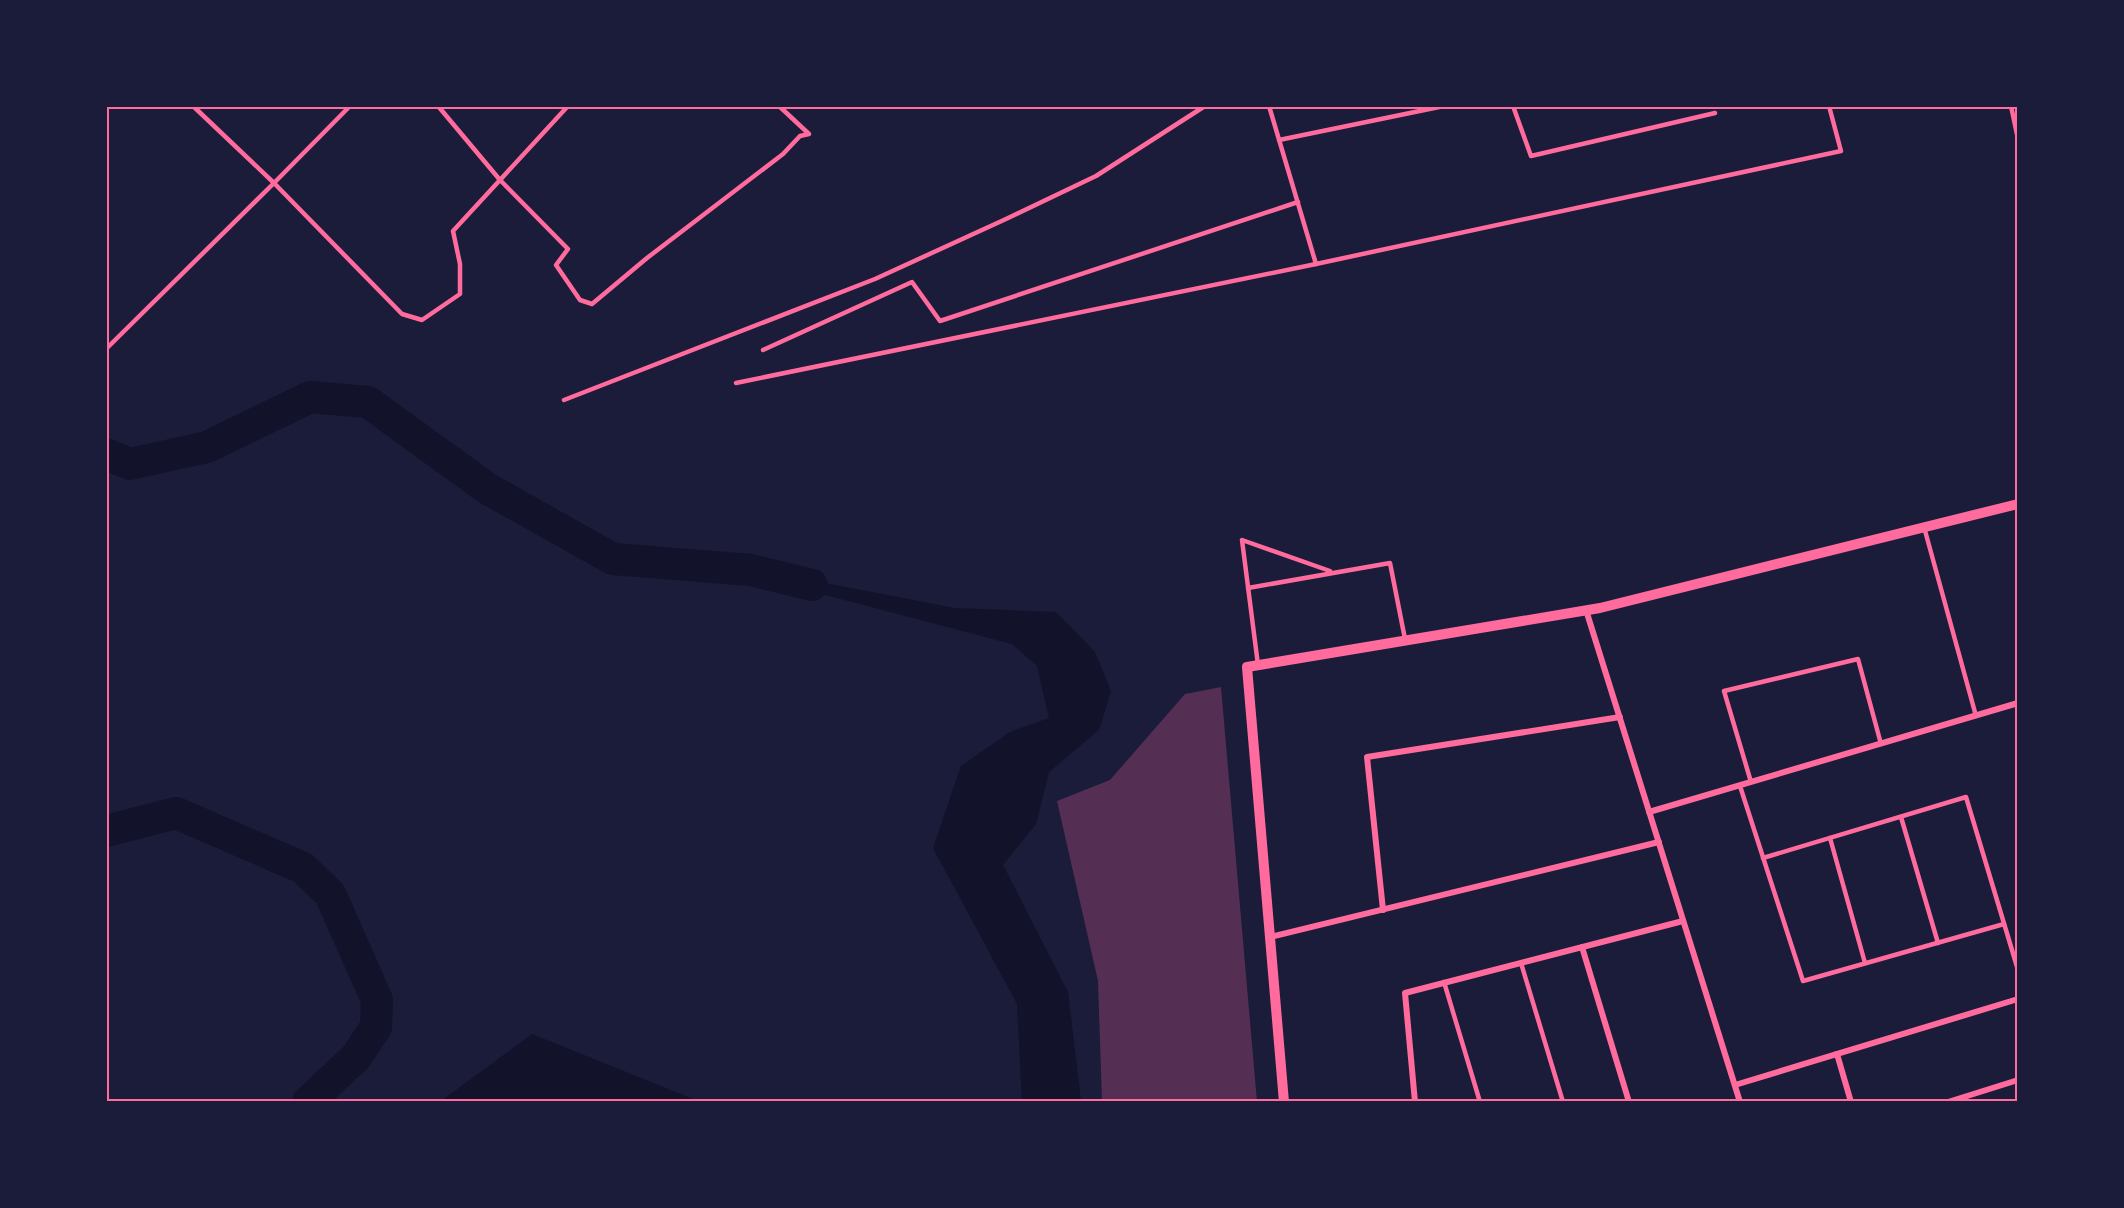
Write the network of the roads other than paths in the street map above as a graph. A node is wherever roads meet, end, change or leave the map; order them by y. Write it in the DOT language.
graph roads {
  1 [pos="193,106"];
  2 [pos="350,106"];
  3 [pos="438,106"];
  4 [pos="568,106"];
  5 [pos="779,106"];
  6 [pos="1205,106"];
  7 [pos="1269,106"];
  8 [pos="1444,106"];
  9 [pos="1513,106"];
  10 [pos="1829,106"];
  11 [pos="2010,106"];
  12 [pos="1715,112"];
  13 [pos="2018,139"];
  14 [pos="1279,140"];
  15 [pos="500,180"];
  16 [pos="274,183"];
  17 [pos="1298,202"];
  18 [pos="1316,264"];
  19 [pos="106,349"];
  20 [pos="763,350"];
  21 [pos="735,383"];
  22 [pos="564,400"];
  23 [pos="2017,508"];
  24 [pos="1924,527"];
  25 [pos="1332,572"];
  26 [pos="1248,588"];
  27 [pos="1586,610"];
  28 [pos="1405,640"];
  29 [pos="1258,665"];
  30 [pos="2018,703"];
  31 [pos="1976,716"];
  32 [pos="1620,717"];
  33 [pos="1881,744"];
  34 [pos="1750,782"];
  35 [pos="1740,786"];
  36 [pos="1649,812"];
  37 [pos="1901,817"];
  38 [pos="1830,838"];
  39 [pos="1659,842"];
  40 [pos="1763,858"];
  41 [pos="1383,910"];
  42 [pos="1683,921"];
  43 [pos="2004,924"];
  44 [pos="1270,938"];
  45 [pos="1938,943"];
  46 [pos="1582,947"];
  47 [pos="1521,963"];
  48 [pos="1865,963"];
  49 [pos="2018,970"];
  50 [pos="1444,982"];
  51 [pos="2018,999"];
  52 [pos="1837,1054"];
  53 [pos="2018,1080"];
  54 [pos="1735,1085"];
  55 [pos="1963,1099"];
  56 [pos="1284,1101"];
  57 [pos="1414,1101"];
  58 [pos="1480,1101"];
  59 [pos="1563,1101"];
  60 [pos="1629,1101"];
  61 [pos="1740,1101"];
  62 [pos="1851,1101"];
  63 [pos="1948,1101"];
  1 -- 16 [label="lane"];
  2 -- 16 [label="lane"];
  3 -- 15 [label="lane"];
  4 -- 15 [label="lane"];
  5 -- 15 [label="lane"];
  6 -- 22 [label="lane"];
  7 -- 14 [label="lane"];
  8 -- 14 [label="lane"];
  9 -- 12 [label="lane"];
  10 -- 18 [label="lane"];
  11 -- 13 [label="lane"];
  14 -- 17 [label="lane"];
  15 -- 16 [label="lane"];
  16 -- 19 [label="lane"];
  17 -- 18 [label="lane"];
  17 -- 20 [label="lane"];
  18 -- 21 [label="lane"];
  23 -- 24 [label="street"];
  24 -- 27 [label="street"];
  24 -- 31 [label="lane"];
  25 -- 26 [label="lane"];
  25 -- 26 [label="lane"];
  25 -- 28 [label="lane"];
  26 -- 29 [label="lane"];
  27 -- 28 [label="street"];
  27 -- 32 [label="street"];
  28 -- 29 [label="street"];
  29 -- 44 [label="street"];
  30 -- 31 [label="street"];
  31 -- 33 [label="street"];
  32 -- 36 [label="street"];
  32 -- 41 [label="street"];
  33 -- 34 [label="street"];
  33 -- 34 [label="lane"];
  34 -- 35 [label="street"];
  35 -- 36 [label="street"];
  35 -- 40 [label="lane"];
  36 -- 39 [label="street"];
  37 -- 38 [label="lane"];
  37 -- 43 [label="lane"];
  37 -- 45 [label="lane"];
  38 -- 40 [label="lane"];
  38 -- 48 [label="lane"];
  39 -- 41 [label="street"];
  39 -- 42 [label="street"];
  40 -- 48 [label="lane"];
  41 -- 44 [label="street"];
  42 -- 46 [label="street"];
  42 -- 54 [label="street"];
  43 -- 45 [label="lane"];
  43 -- 49 [label="lane"];
  44 -- 56 [label="street"];
  45 -- 48 [label="lane"];
  46 -- 47 [label="street"];
  46 -- 60 [label="street"];
  47 -- 50 [label="street"];
  47 -- 59 [label="lane"];
  50 -- 57 [label="street"];
  50 -- 58 [label="lane"];
  51 -- 52 [label="street"];
  52 -- 54 [label="street"];
  52 -- 62 [label="street"];
  53 -- 55 [label="street"];
  54 -- 61 [label="street"];
  55 -- 63 [label="street"];
}
